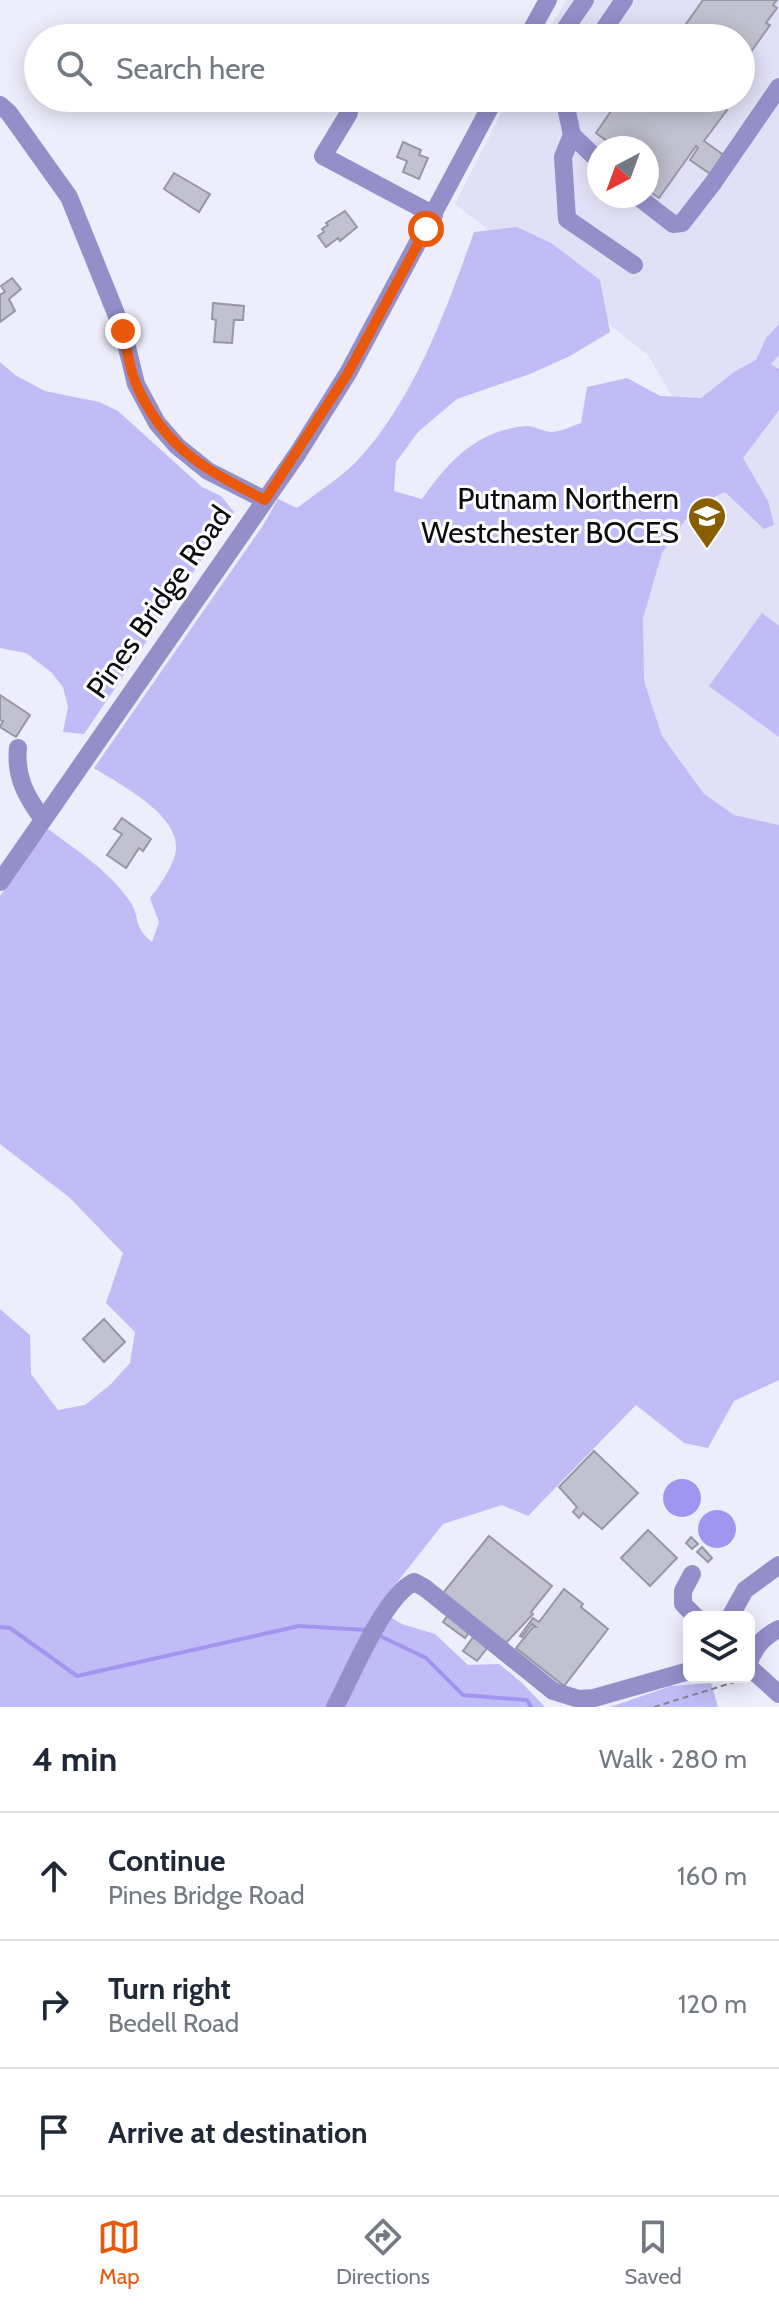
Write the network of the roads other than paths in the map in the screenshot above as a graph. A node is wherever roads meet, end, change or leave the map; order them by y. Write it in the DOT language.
graph roads {
  1 [pos="548,0"];
  2 [pos="585,0"];
  3 [pos="624,0"];
  4 [pos="535,24"];
  5 [pos="569,24"];
  6 [pos="608,24"];
  7 [pos="779,87"];
  8 [pos="0,105"];
  9 [pos="488,112"];
  10 [pos="567,112"];
  11 [pos="349,113"];
  12 [pos="572,135"];
  13 [pos="587,149"];
  14 [pos="652,208"];
  15 [pos="434,215"];
  16 [pos="634,265"];
  17 [pos="265,500"];
  18 [pos="18,748"];
  19 [pos="43,819"];
  20 [pos="0,882"];
  21 [pos="779,1565"];
  22 [pos="692,1574"];
  23 [pos="690,1611"];
  24 [pos="732,1611"];
  25 [pos="779,1629"];
  26 [pos="755,1649"];
  27 [pos="755,1671"];
  28 [pos="683,1673"];
  29 [pos="779,1694"];
  30 [pos="335,1707"];
  1 -- 4 [label="street"];
  2 -- 5 [label="street"];
  3 -- 6 [label="street"];
  7 -- 14 [label="street"];
  8 -- 17 [label="street"];
  9 -- 15 [label="street, Pines Bridge Road"];
  10 -- 12 [label="street"];
  11 -- 15 [label="street"];
  12 -- 13 [label="street"];
  12 -- 16 [label="street"];
  15 -- 17 [label="street, Pines Bridge Road"];
  17 -- 19 [label="street, Pines Bridge Road"];
  18 -- 19 [label="street"];
  19 -- 20 [label="street, Pines Bridge Road"];
  21 -- 24 [label="street"];
  22 -- 23 [label="street"];
  25 -- 26 [label="street"];
  27 -- 29 [label="street"];
  28 -- 30 [label="street"];
}
